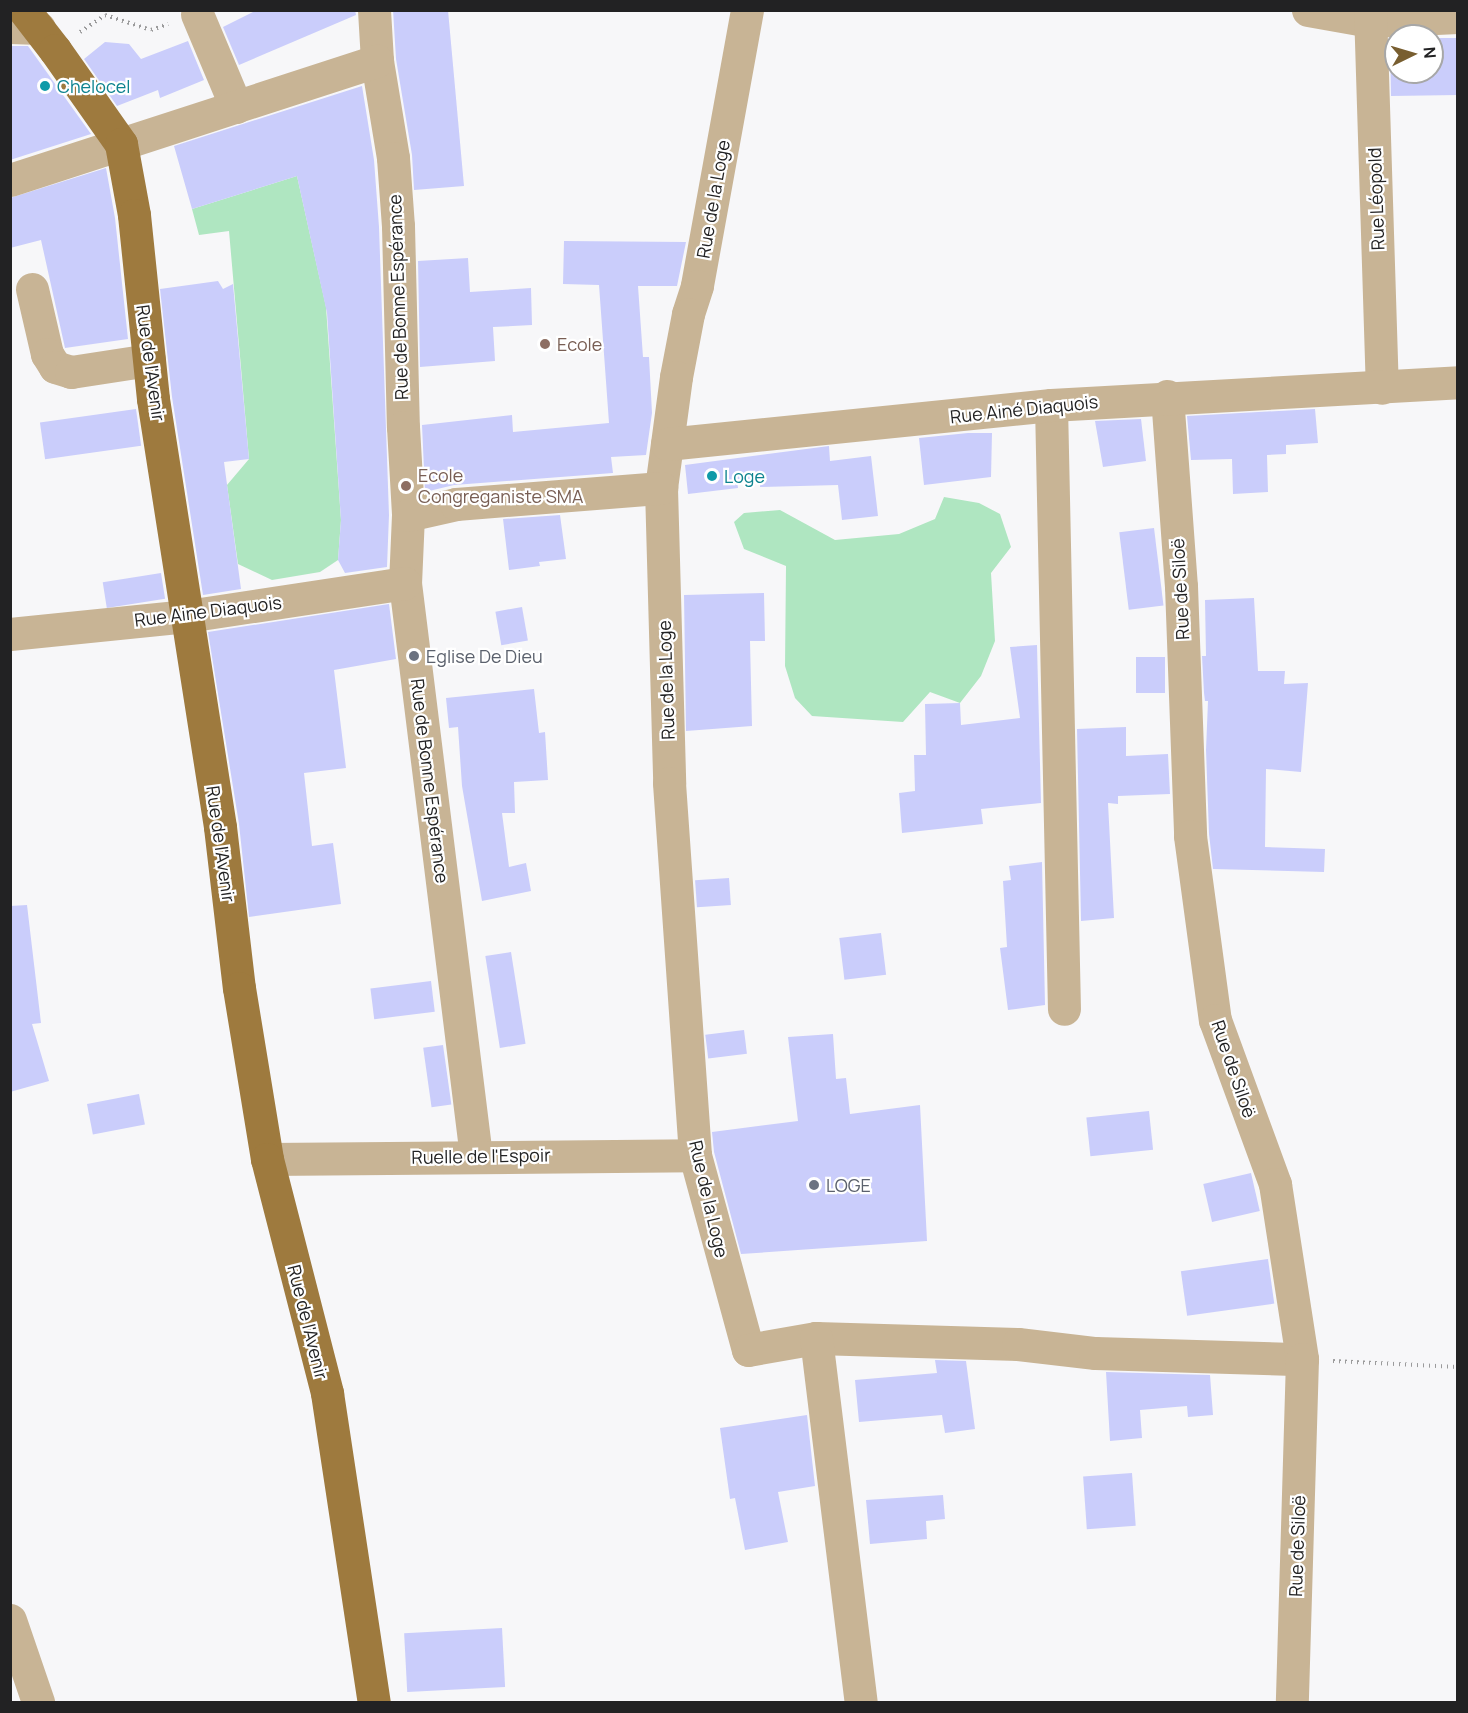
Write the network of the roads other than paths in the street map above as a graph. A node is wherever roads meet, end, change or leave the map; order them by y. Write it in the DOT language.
graph roads {
  1 [pos="374,10"];
  2 [pos="747,10"];
  3 [pos="1308,10"];
  4 [pos="197,14"];
  5 [pos="1370,16"];
  6 [pos="1458,17"];
  7 [pos="24,22"];
  8 [pos="377,61"];
  9 [pos="236,106"];
  10 [pos="121,144"];
  11 [pos="10,180"];
  12 [pos="32,290"];
  13 [pos="149,360"];
  14 [pos="1458,382"];
  15 [pos="1382,388"];
  16 [pos="1167,396"];
  17 [pos="1051,405"];
  18 [pos="667,444"];
  19 [pos="661,488"];
  20 [pos="408,515"];
  21 [pos="405,582"];
  22 [pos="187,616"];
  23 [pos="10,634"];
  24 [pos="1064,1009"];
  25 [pos="695,1155"];
  26 [pos="476,1156"];
  27 [pos="267,1159"];
  28 [pos="816,1338"];
  29 [pos="1302,1359"];
  30 [pos="10,1620"];
  31 [pos="38,1702"];
  32 [pos="374,1702"];
  33 [pos="861,1702"];
  34 [pos="1292,1702"];
  1 -- 8 [label="street, Rue de Bonne Espérance"];
  2 -- 18 [label="street, Rue de la Loge"];
  3 -- 5 [label="street"];
  4 -- 9 [label="street"];
  5 -- 6 [label="street"];
  5 -- 15 [label="street, Rue Léopold"];
  7 -- 10 [label="main road, Rue de l'Avenir"];
  8 -- 9 [label="street"];
  8 -- 20 [label="street, Rue de Bonne Espérance"];
  9 -- 10 [label="street"];
  10 -- 11 [label="street"];
  10 -- 13 [label="main road, Rue de l'Avenir"];
  12 -- 13 [label="street"];
  13 -- 22 [label="main road, Rue de l'Avenir"];
  14 -- 15 [label="street, Rue Ainé Diaquois"];
  15 -- 16 [label="street, Rue Ainé Diaquois"];
  16 -- 17 [label="street, Rue Ainé Diaquois"];
  16 -- 29 [label="street, Rue de Siloë"];
  17 -- 18 [label="street, Rue Ainé Diaquois"];
  17 -- 24 [label="street"];
  18 -- 19 [label="street, Rue de la Loge"];
  19 -- 20 [label="street"];
  19 -- 25 [label="street, Rue de la Loge"];
  20 -- 21 [label="street, Rue de Bonne Espérance"];
  21 -- 22 [label="street, Rue Aine Diaquois"];
  21 -- 26 [label="street, Rue de Bonne Espérance"];
  22 -- 23 [label="street, Rue Aine Diaquois"];
  22 -- 27 [label="main road, Rue de l'Avenir"];
  25 -- 26 [label="street, Ruelle de l'Espoir"];
  25 -- 28 [label="street, Rue de la Loge"];
  26 -- 27 [label="street, Ruelle de l'Espoir"];
  27 -- 32 [label="main road, Rue de l'Avenir"];
  28 -- 29 [label="street"];
  28 -- 33 [label="street"];
  29 -- 34 [label="street, Rue de Siloë"];
  30 -- 31 [label="street"];
}
